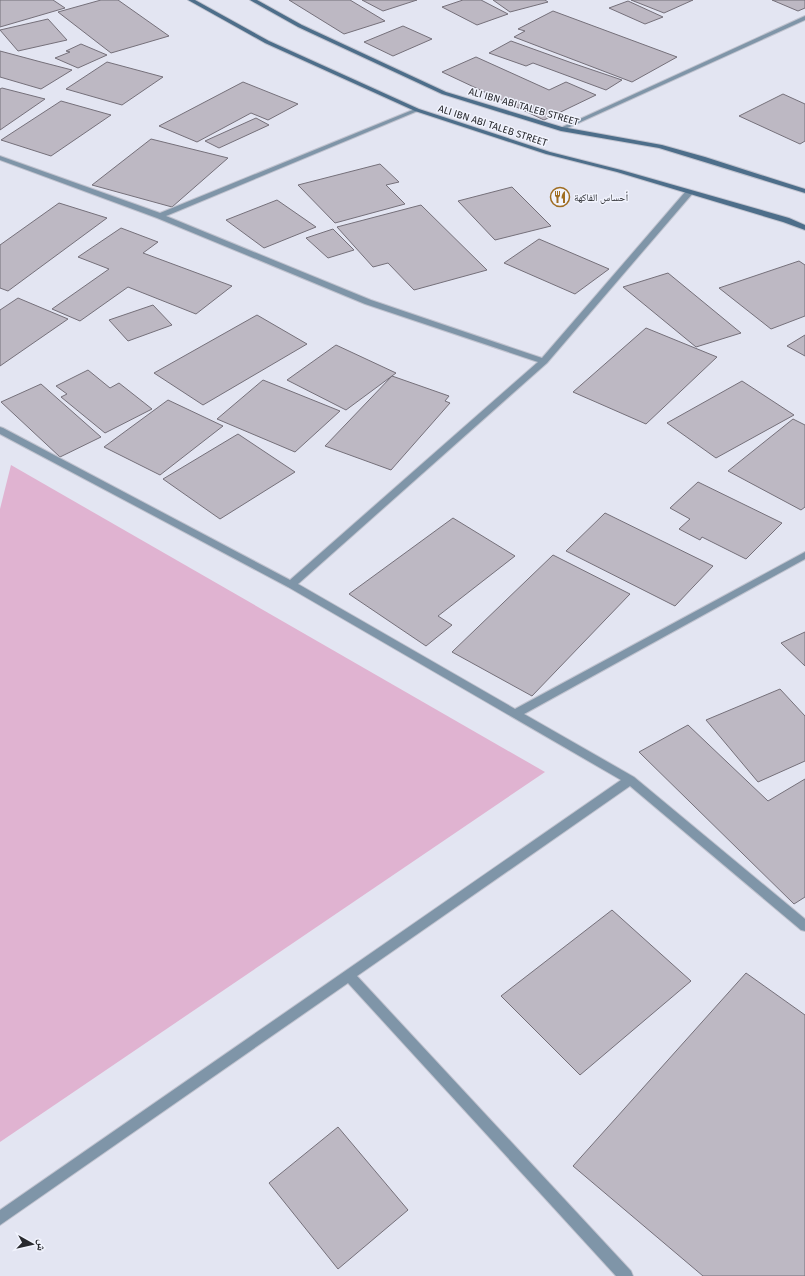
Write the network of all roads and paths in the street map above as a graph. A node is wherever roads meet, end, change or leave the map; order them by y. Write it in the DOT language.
graph roads {
  1 [pos="191,0"];
  2 [pos="253,0"];
  3 [pos="805,18"];
  4 [pos="417,110"];
  5 [pos="561,129"];
  6 [pos="0,158"];
  7 [pos="805,192"];
  8 [pos="689,193"];
  9 [pos="160,216"];
  10 [pos="805,228"];
  11 [pos="544,361"];
  12 [pos="0,430"];
  13 [pos="805,555"];
  14 [pos="291,585"];
  15 [pos="515,714"];
  16 [pos="630,780"];
  17 [pos="805,926"];
  18 [pos="348,976"];
  19 [pos="0,1218"];
  20 [pos="626,1276"];
  1 -- 4 [label="main road, ALI IBN ABI TALEB STREET"];
  2 -- 5 [label="main road, ALI IBN ABI TALEB STREET"];
  3 -- 5 [label="street"];
  4 -- 8 [label="main road, ALI IBN ABI TALEB STREET"];
  4 -- 9 [label="street"];
  5 -- 7 [label="main road, ALI IBN ABI TALEB STREET"];
  6 -- 9 [label="street"];
  8 -- 10 [label="main road, ALI IBN ABI TALEB STREET"];
  8 -- 11 [label="street"];
  9 -- 11 [label="street"];
  11 -- 14 [label="street"];
  12 -- 14 [label="street"];
  13 -- 15 [label="street"];
  14 -- 15 [label="street"];
  15 -- 16 [label="street"];
  16 -- 17 [label="street"];
  16 -- 18 [label="street"];
  18 -- 19 [label="street"];
  18 -- 20 [label="street"];
}
